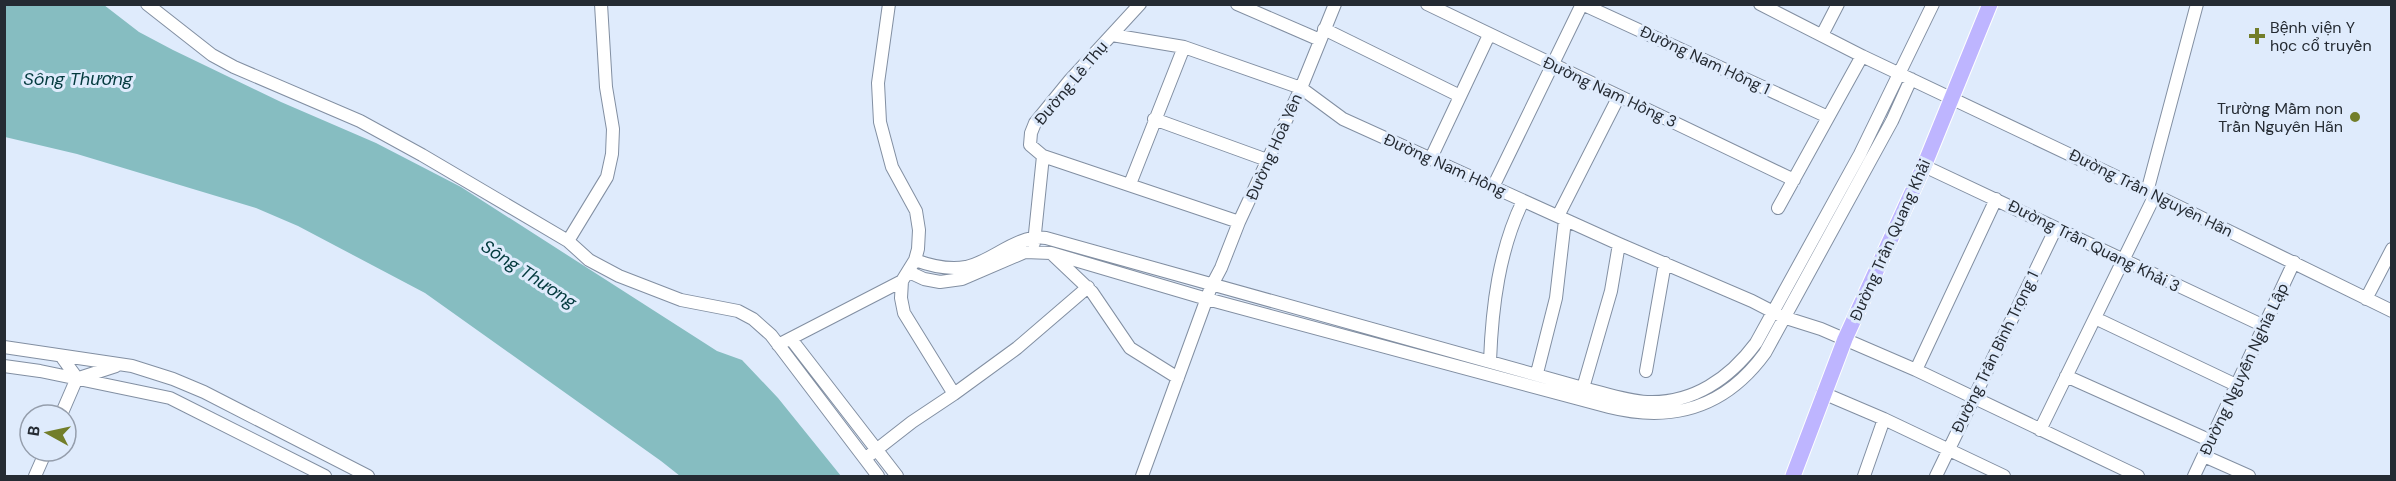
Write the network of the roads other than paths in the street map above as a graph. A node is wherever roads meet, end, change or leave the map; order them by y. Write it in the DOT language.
graph roads {
  1 [pos="147,4"];
  2 [pos="601,4"];
  3 [pos="889,4"];
  4 [pos="1140,4"];
  5 [pos="1237,4"];
  6 [pos="1335,4"];
  7 [pos="1427,4"];
  8 [pos="1760,4"];
  9 [pos="1838,4"];
  10 [pos="1934,4"];
  11 [pos="1990,4"];
  12 [pos="2197,4"];
  13 [pos="1582,5"];
  14 [pos="1112,35"];
  15 [pos="1322,35"];
  16 [pos="1488,35"];
  17 [pos="1822,35"];
  18 [pos="1184,46"];
  19 [pos="1862,56"];
  20 [pos="1553,65"];
  21 [pos="1904,77"];
  22 [pos="1301,88"];
  23 [pos="1460,96"];
  24 [pos="1619,96"];
  25 [pos="1953,98"];
  26 [pos="1828,117"];
  27 [pos="1154,119"];
  28 [pos="1043,156"];
  29 [pos="1431,158"];
  30 [pos="1267,160"];
  31 [pos="1924,166"];
  32 [pos="1794,180"];
  33 [pos="1130,184"];
  34 [pos="1493,187"];
  35 [pos="2151,193"];
  36 [pos="1996,199"];
  37 [pos="1523,201"];
  38 [pos="1778,208"];
  39 [pos="1561,218"];
  40 [pos="1239,222"];
  41 [pos="2056,228"];
  42 [pos="568,241"];
  43 [pos="1034,244"];
  44 [pos="1620,244"];
  45 [pos="2391,249"];
  46 [pos="1051,253"];
  47 [pos="915,260"];
  48 [pos="2124,261"];
  49 [pos="2294,262"];
  50 [pos="1665,264"];
  51 [pos="905,277"];
  52 [pos="1088,287"];
  53 [pos="1209,292"];
  54 [pos="2366,299"];
  55 [pos="2391,311"];
  56 [pos="1779,315"];
  57 [pos="2095,318"];
  58 [pos="2264,326"];
  59 [pos="791,339"];
  60 [pos="1845,339"];
  61 [pos="778,345"];
  62 [pos="4,347"];
  63 [pos="61,356"];
  64 [pos="1490,360"];
  65 [pos="1750,362"];
  66 [pos="121,364"];
  67 [pos="4,366"];
  68 [pos="1916,369"];
  69 [pos="1646,371"];
  70 [pos="1537,373"];
  71 [pos="2066,376"];
  72 [pos="77,378"];
  73 [pos="1178,378"];
  74 [pos="2236,385"];
  75 [pos="1583,388"];
  76 [pos="1823,393"];
  77 [pos="954,394"];
  78 [pos="1973,396"];
  79 [pos="66,403"];
  80 [pos="1884,419"];
  81 [pos="2040,430"];
  82 [pos="2211,441"];
  83 [pos="1947,448"];
  84 [pos="875,449"];
  85 [pos="2204,456"];
  86 [pos="865,458"];
  87 [pos="40,463"];
  88 [pos="34,477"];
  89 [pos="325,477"];
  90 [pos="368,477"];
  91 [pos="878,477"];
  92 [pos="897,477"];
  93 [pos="1142,477"];
  94 [pos="1793,477"];
  95 [pos="1864,477"];
  96 [pos="1936,477"];
  97 [pos="2004,477"];
  98 [pos="2138,477"];
  99 [pos="2194,477"];
  100 [pos="2249,477"];
  1 -- 42 [label="street"];
  2 -- 42 [label="street"];
  3 -- 47 [label="street"];
  4 -- 14 [label="street, Đường Lê Thụ"];
  5 -- 15 [label="street"];
  6 -- 15 [label="street, Đường Hoà Yên"];
  7 -- 16 [label="street, Đường Nam Hồng 3"];
  8 -- 17 [label="street, Đường Trần Nguyên Hãn"];
  9 -- 17 [label="street"];
  10 -- 21 [label="street"];
  11 -- 25 [label="main road, Đường Trần Quang Khải"];
  12 -- 35 [label="street"];
  13 -- 20 [label="street"];
  13 -- 26 [label="street, Đường Nam Hồng 1"];
  14 -- 18 [label="street, Đường Nam Hồng"];
  14 -- 28 [label="street, Đường Lê Thụ"];
  15 -- 22 [label="street, Đường Hoà Yên"];
  15 -- 23 [label="street"];
  16 -- 20 [label="street, Đường Nam Hồng 3"];
  16 -- 23 [label="street"];
  17 -- 19 [label="street, Đường Trần Nguyên Hãn"];
  18 -- 22 [label="street, Đường Nam Hồng"];
  18 -- 27 [label="street"];
  19 -- 21 [label="street, Đường Trần Nguyên Hãn"];
  19 -- 26 [label="street"];
  20 -- 24 [label="street, Đường Nam Hồng 3"];
  20 -- 34 [label="street"];
  21 -- 25 [label="street, Đường Trần Nguyên Hãn"];
  21 -- 56 [label="street"];
  22 -- 29 [label="street, Đường Nam Hồng"];
  22 -- 30 [label="street, Đường Hoà Yên"];
  23 -- 29 [label="street"];
  24 -- 32 [label="street, Đường Nam Hồng 3"];
  24 -- 39 [label="street"];
  25 -- 31 [label="main road, Đường Trần Quang Khải"];
  25 -- 35 [label="street, Đường Trần Nguyên Hãn"];
  26 -- 32 [label="street"];
  27 -- 30 [label="street"];
  27 -- 33 [label="street"];
  28 -- 33 [label="street"];
  28 -- 43 [label="street"];
  29 -- 34 [label="street, Đường Nam Hồng"];
  30 -- 40 [label="street, Đường Hoà Yên"];
  31 -- 36 [label="street, Đường Trần Quang Khải 3"];
  31 -- 60 [label="main road, Đường Trần Quang Khải"];
  32 -- 38 [label="street"];
  33 -- 40 [label="street"];
  34 -- 37 [label="street, Đường Nam Hồng"];
  35 -- 48 [label="street"];
  35 -- 49 [label="street, Đường Trần Nguyên Hãn"];
  36 -- 41 [label="street, Đường Trần Quang Khải 3"];
  36 -- 68 [label="street"];
  37 -- 39 [label="street, Đường Nam Hồng"];
  37 -- 64 [label="street"];
  39 -- 44 [label="street, Đường Nam Hồng"];
  39 -- 70 [label="street"];
  40 -- 53 [label="street, Đường Hoà Yên"];
  41 -- 48 [label="street, Đường Trần Quang Khải 3"];
  41 -- 78 [label="street, Đường Trần Bình Trọng 1"];
  42 -- 61 [label="street"];
  43 -- 46 [label="street"];
  43 -- 47 [label="street"];
  43 -- 51 [label="street"];
  43 -- 53 [label="street"];
  44 -- 50 [label="street, Đường Nam Hồng"];
  44 -- 75 [label="street"];
  45 -- 54 [label="street"];
  46 -- 52 [label="street"];
  46 -- 53 [label="street"];
  47 -- 51 [label="street"];
  48 -- 57 [label="street"];
  48 -- 58 [label="street, Đường Trần Quang Khải 3"];
  49 -- 54 [label="street, Đường Trần Nguyên Hãn"];
  49 -- 58 [label="street, Đường Nguyễn Nghĩa Lập"];
  50 -- 56 [label="street, Đường Nam Hồng"];
  50 -- 69 [label="street"];
  51 -- 59 [label="street"];
  51 -- 77 [label="street"];
  52 -- 73 [label="street"];
  52 -- 77 [label="street"];
  53 -- 64 [label="street"];
  53 -- 65 [label="street"];
  53 -- 73 [label="street, Đường Hoà Yên"];
  54 -- 55 [label="street, Đường Trần Nguyên Hãn"];
  56 -- 60 [label="street, Đường Nam Hồng"];
  56 -- 65 [label="street"];
  57 -- 71 [label="street"];
  57 -- 74 [label="street"];
  58 -- 74 [label="street, Đường Nguyễn Nghĩa Lập"];
  59 -- 61 [label="street"];
  59 -- 84 [label="street"];
  60 -- 68 [label="street, Đường Nam Hồng"];
  60 -- 76 [label="main road, Đường Trần Quang Khải"];
  61 -- 86 [label="street"];
  62 -- 63 [label="street"];
  63 -- 66 [label="street"];
  63 -- 72 [label="street"];
  64 -- 70 [label="street"];
  65 -- 75 [label="street"];
  66 -- 72 [label="street"];
  66 -- 90 [label="street"];
  67 -- 72 [label="street"];
  68 -- 78 [label="street, Đường Nam Hồng"];
  70 -- 75 [label="street"];
  71 -- 81 [label="street"];
  71 -- 82 [label="street"];
  72 -- 79 [label="street"];
  72 -- 89 [label="street"];
  73 -- 93 [label="street, Đường Hoà Yên"];
  74 -- 82 [label="street, Đường Nguyễn Nghĩa Lập"];
  76 -- 80 [label="street"];
  76 -- 94 [label="main road, Đường Trần Quang Khải"];
  77 -- 84 [label="street"];
  78 -- 81 [label="street, Đường Nam Hồng"];
  78 -- 83 [label="street, Đường Trần Bình Trọng 1"];
  80 -- 83 [label="street"];
  80 -- 95 [label="street"];
  81 -- 98 [label="street, Đường Nam Hồng"];
  82 -- 85 [label="street, Đường Nguyễn Nghĩa Lập"];
  83 -- 96 [label="street, Đường Trần Bình Trọng 1"];
  83 -- 97 [label="street"];
  84 -- 86 [label="street"];
  84 -- 92 [label="street"];
  85 -- 99 [label="street, Đường Nguyễn Nghĩa Lập"];
  85 -- 100 [label="street"];
  86 -- 91 [label="street"];
  87 -- 88 [label="street"];
}
